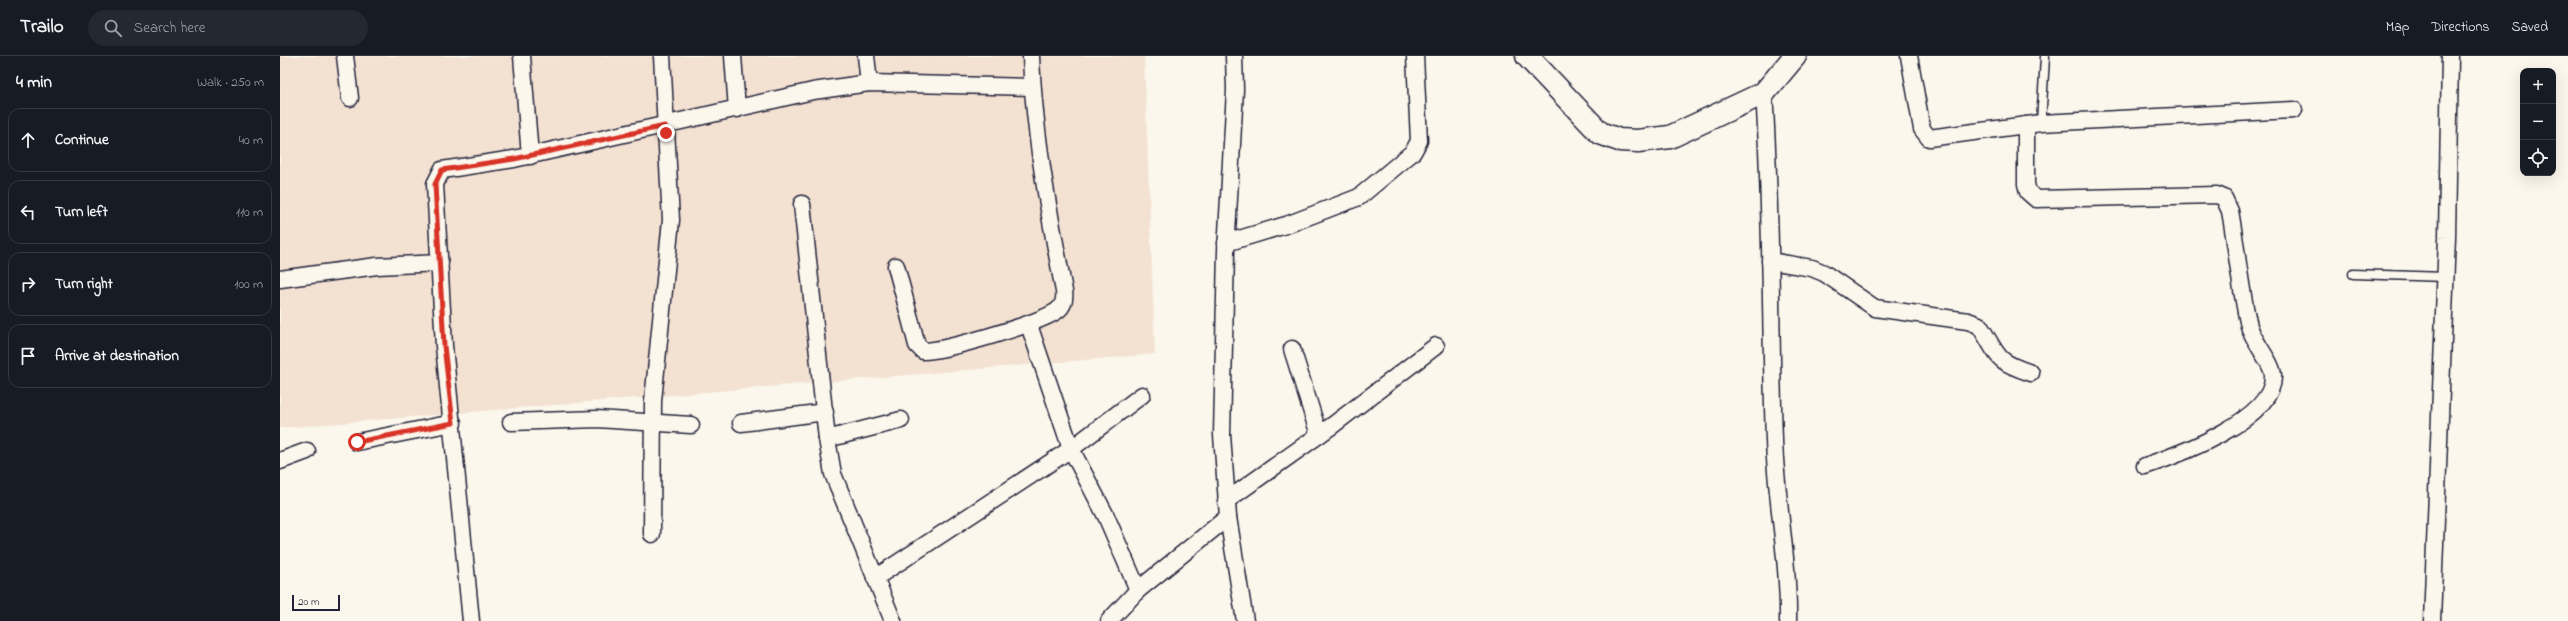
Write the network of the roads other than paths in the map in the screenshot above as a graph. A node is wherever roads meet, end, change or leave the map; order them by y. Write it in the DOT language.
graph roads {
  1 [pos="345,56"];
  2 [pos="522,56"];
  3 [pos="662,56"];
  4 [pos="733,56"];
  5 [pos="866,56"];
  6 [pos="1031,56"];
  7 [pos="1234,56"];
  8 [pos="1415,56"];
  9 [pos="1527,56"];
  10 [pos="1795,56"];
  11 [pos="1909,56"];
  12 [pos="2450,56"];
  13 [pos="2045,57"];
  14 [pos="870,83"];
  15 [pos="1032,87"];
  16 [pos="1764,93"];
  17 [pos="350,98"];
  18 [pos="738,109"];
  19 [pos="2294,110"];
  20 [pos="2034,124"];
  21 [pos="665,126"];
  22 [pos="530,156"];
  23 [pos="802,204"];
  24 [pos="1226,243"];
  25 [pos="1770,261"];
  26 [pos="440,263"];
  27 [pos="896,266"];
  28 [pos="2352,274"];
  29 [pos="2446,277"];
  30 [pos="280,279"];
  31 [pos="1030,325"];
  32 [pos="1436,346"];
  33 [pos="1292,349"];
  34 [pos="2031,373"];
  35 [pos="1142,395"];
  36 [pos="825,412"];
  37 [pos="901,420"];
  38 [pos="511,422"];
  39 [pos="453,423"];
  40 [pos="653,423"];
  41 [pos="741,423"];
  42 [pos="691,425"];
  43 [pos="1319,435"];
  44 [pos="826,439"];
  45 [pos="357,442"];
  46 [pos="1070,449"];
  47 [pos="307,451"];
  48 [pos="280,461"];
  49 [pos="2145,466"];
  50 [pos="1226,501"];
  51 [pos="1228,517"];
  52 [pos="652,534"];
  53 [pos="875,578"];
  54 [pos="1138,590"];
  55 [pos="471,621"];
  56 [pos="893,621"];
  57 [pos="1109,621"];
  58 [pos="1245,621"];
  59 [pos="1788,621"];
  60 [pos="2432,621"];
  1 -- 17 [label="street"];
  2 -- 22 [label="street"];
  3 -- 21 [label="street"];
  4 -- 18 [label="street"];
  5 -- 14 [label="street"];
  6 -- 15 [label="street"];
  7 -- 24 [label="street"];
  8 -- 24 [label="street"];
  9 -- 16 [label="street"];
  10 -- 16 [label="street"];
  11 -- 20 [label="street"];
  12 -- 29 [label="street"];
  13 -- 20 [label="lane"];
  14 -- 15 [label="street"];
  14 -- 18 [label="street"];
  15 -- 31 [label="street"];
  16 -- 25 [label="street"];
  18 -- 21 [label="street"];
  19 -- 20 [label="street"];
  20 -- 49 [label="street"];
  21 -- 22 [label="street"];
  21 -- 40 [label="street"];
  22 -- 26 [label="street"];
  23 -- 36 [label="street"];
  24 -- 50 [label="street"];
  25 -- 34 [label="street"];
  25 -- 59 [label="street"];
  26 -- 30 [label="street"];
  26 -- 39 [label="street"];
  27 -- 31 [label="street"];
  28 -- 29 [label="lane"];
  29 -- 60 [label="street"];
  31 -- 46 [label="street"];
  32 -- 43 [label="street"];
  33 -- 43 [label="street"];
  35 -- 46 [label="street"];
  36 -- 41 [label="street"];
  36 -- 44 [label="street"];
  37 -- 44 [label="street"];
  38 -- 40 [label="street"];
  39 -- 45 [label="street"];
  39 -- 55 [label="street"];
  40 -- 42 [label="street"];
  40 -- 52 [label="street"];
  43 -- 50 [label="street"];
  44 -- 53 [label="street"];
  46 -- 53 [label="street"];
  46 -- 54 [label="street"];
  47 -- 48 [label="street"];
  50 -- 51 [label="street"];
  51 -- 54 [label="street"];
  51 -- 58 [label="street"];
  53 -- 56 [label="street"];
  54 -- 57 [label="street"];
}
